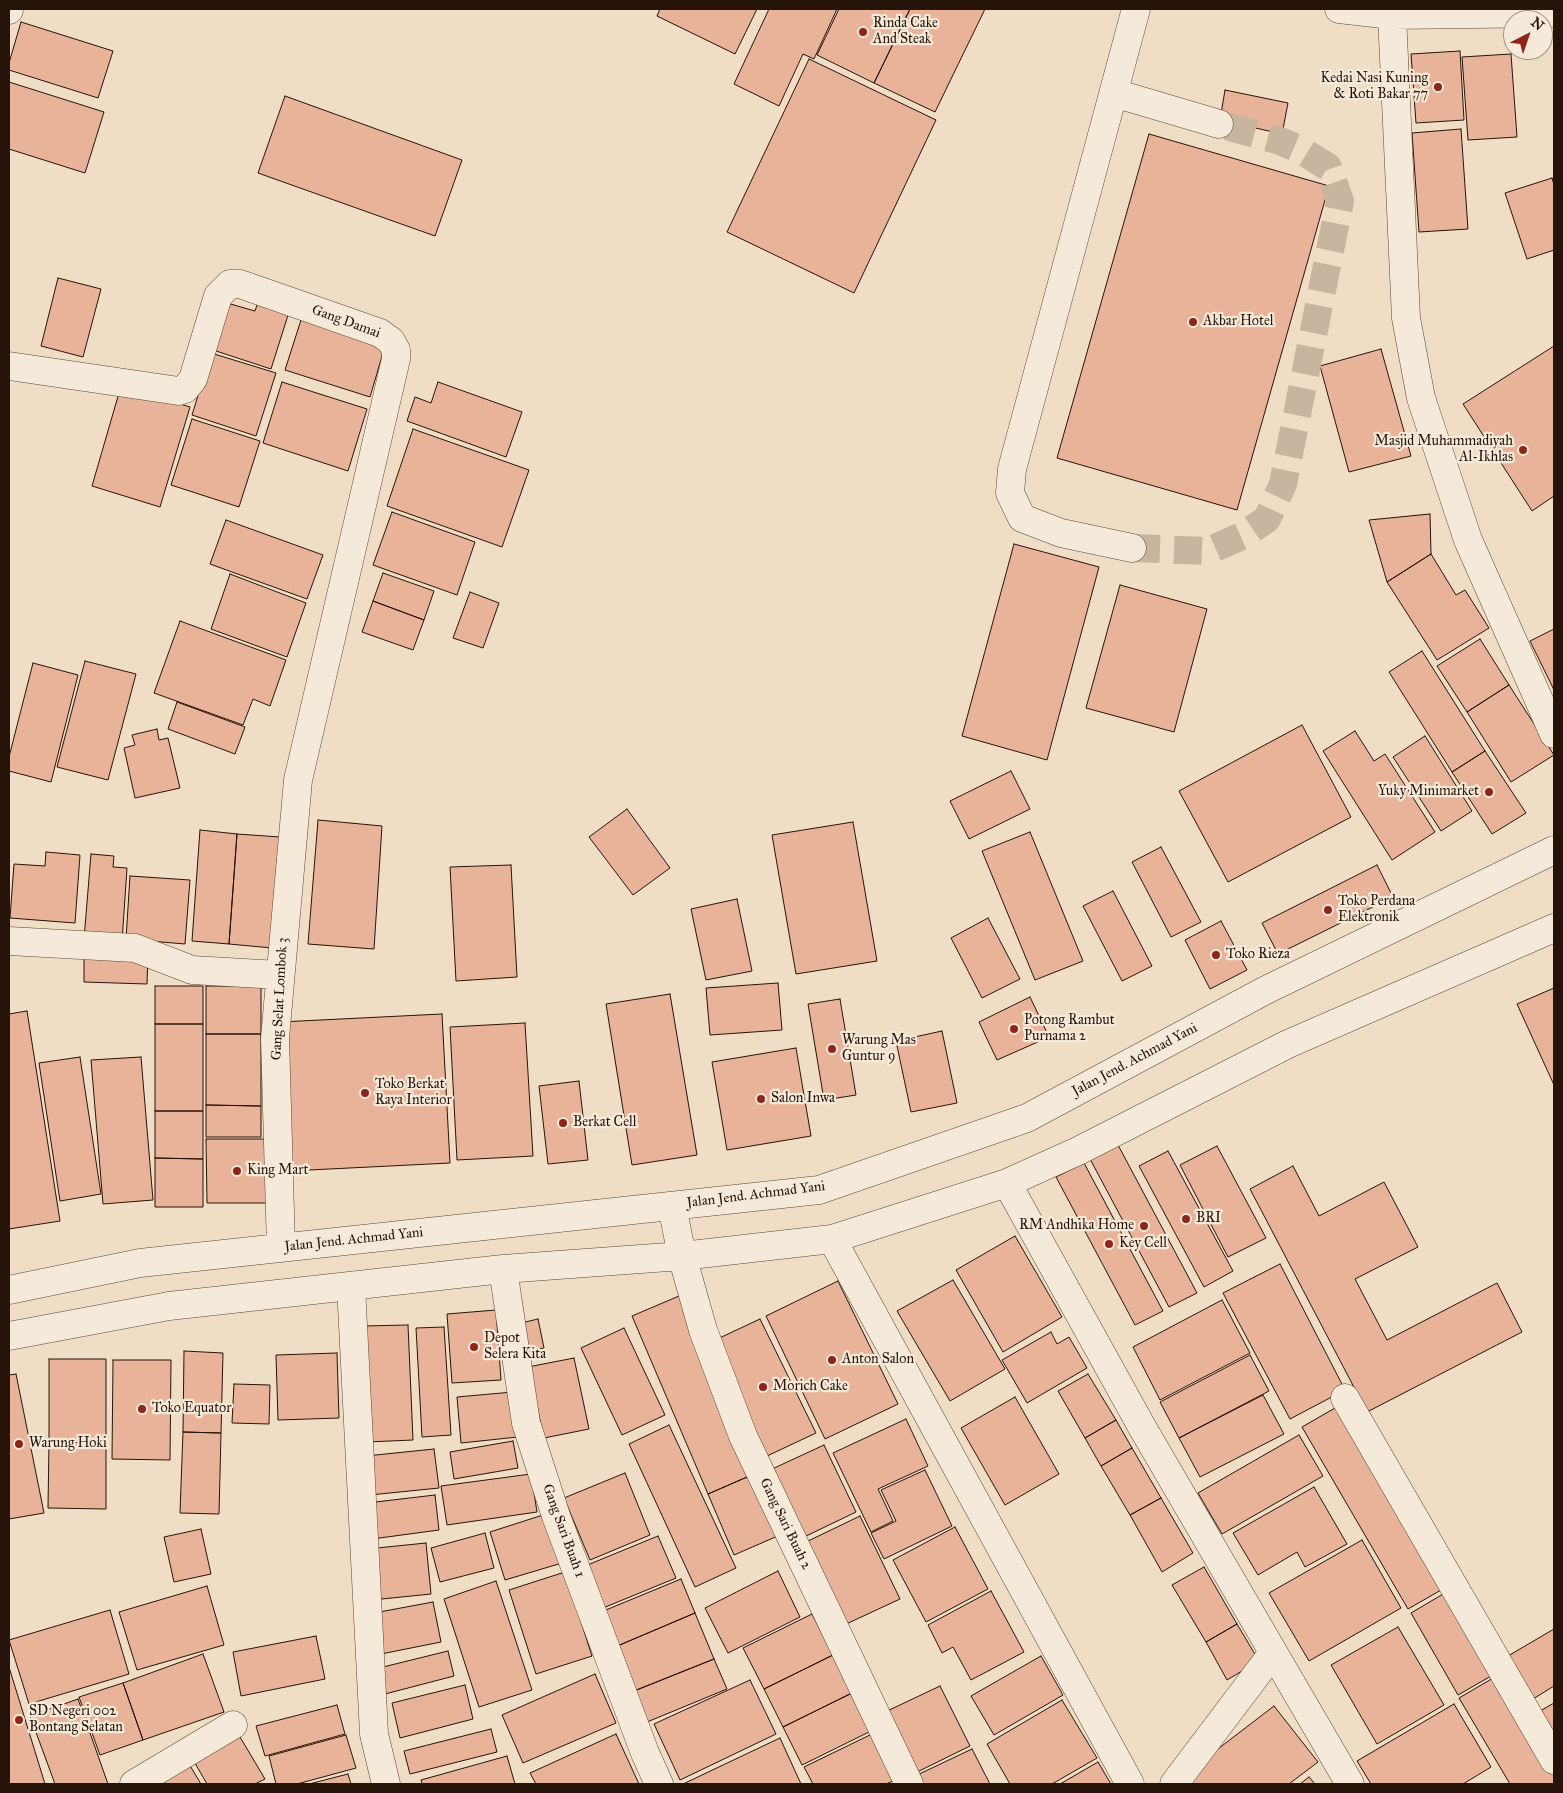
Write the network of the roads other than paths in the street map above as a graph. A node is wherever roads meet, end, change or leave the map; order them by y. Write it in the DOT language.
graph roads {
  1 [pos="1136,9"];
  2 [pos="1339,9"];
  3 [pos="1503,12"];
  4 [pos="1392,15"];
  5 [pos="1114,93"];
  6 [pos="1219,124"];
  7 [pos="9,366"];
  8 [pos="1132,548"];
  9 [pos="1554,734"];
  10 [pos="301,769"];
  11 [pos="1554,850"];
  12 [pos="1554,928"];
  13 [pos="9,941"];
  14 [pos="279,975"];
  15 [pos="1007,1183"];
  16 [pos="672,1206"];
  17 [pos="832,1239"];
  18 [pos="281,1248"];
  19 [pos="682,1256"];
  20 [pos="503,1269"];
  21 [pos="351,1286"];
  22 [pos="9,1290"];
  23 [pos="9,1336"];
  24 [pos="1344,1398"];
  25 [pos="1273,1653"];
  26 [pos="233,1725"];
  27 [pos="1554,1760"];
  28 [pos="134,1784"];
  29 [pos="386,1784"];
  30 [pos="659,1784"];
  31 [pos="909,1784"];
  32 [pos="1130,1784"];
  33 [pos="1174,1784"];
  34 [pos="1350,1784"];
  1 -- 5 [label="street"];
  2 -- 4 [label="street"];
  3 -- 4 [label="street"];
  4 -- 9 [label="street"];
  5 -- 6 [label="street"];
  5 -- 8 [label="street"];
  7 -- 10 [label="street, Gang Damai"];
  10 -- 14 [label="street, Gang Selat Lombok 3"];
  11 -- 16 [label="street, Jalan Jend. Achmad Yani"];
  12 -- 15 [label="street"];
  13 -- 14 [label="street"];
  14 -- 18 [label="street, Gang Selat Lombok 3"];
  15 -- 17 [label="street"];
  15 -- 25 [label="street"];
  16 -- 18 [label="street, Jalan Jend. Achmad Yani"];
  16 -- 19 [label="street, Gang Sari Buah 2"];
  17 -- 19 [label="street"];
  17 -- 32 [label="street"];
  18 -- 22 [label="street, Jalan Jend. Achmad Yani"];
  19 -- 20 [label="street"];
  19 -- 31 [label="street, Gang Sari Buah 2"];
  20 -- 21 [label="street"];
  20 -- 30 [label="street, Gang Sari Buah 1"];
  21 -- 23 [label="street"];
  21 -- 29 [label="street"];
  24 -- 27 [label="street"];
  25 -- 33 [label="street"];
  25 -- 34 [label="street"];
  26 -- 28 [label="street"];
}
